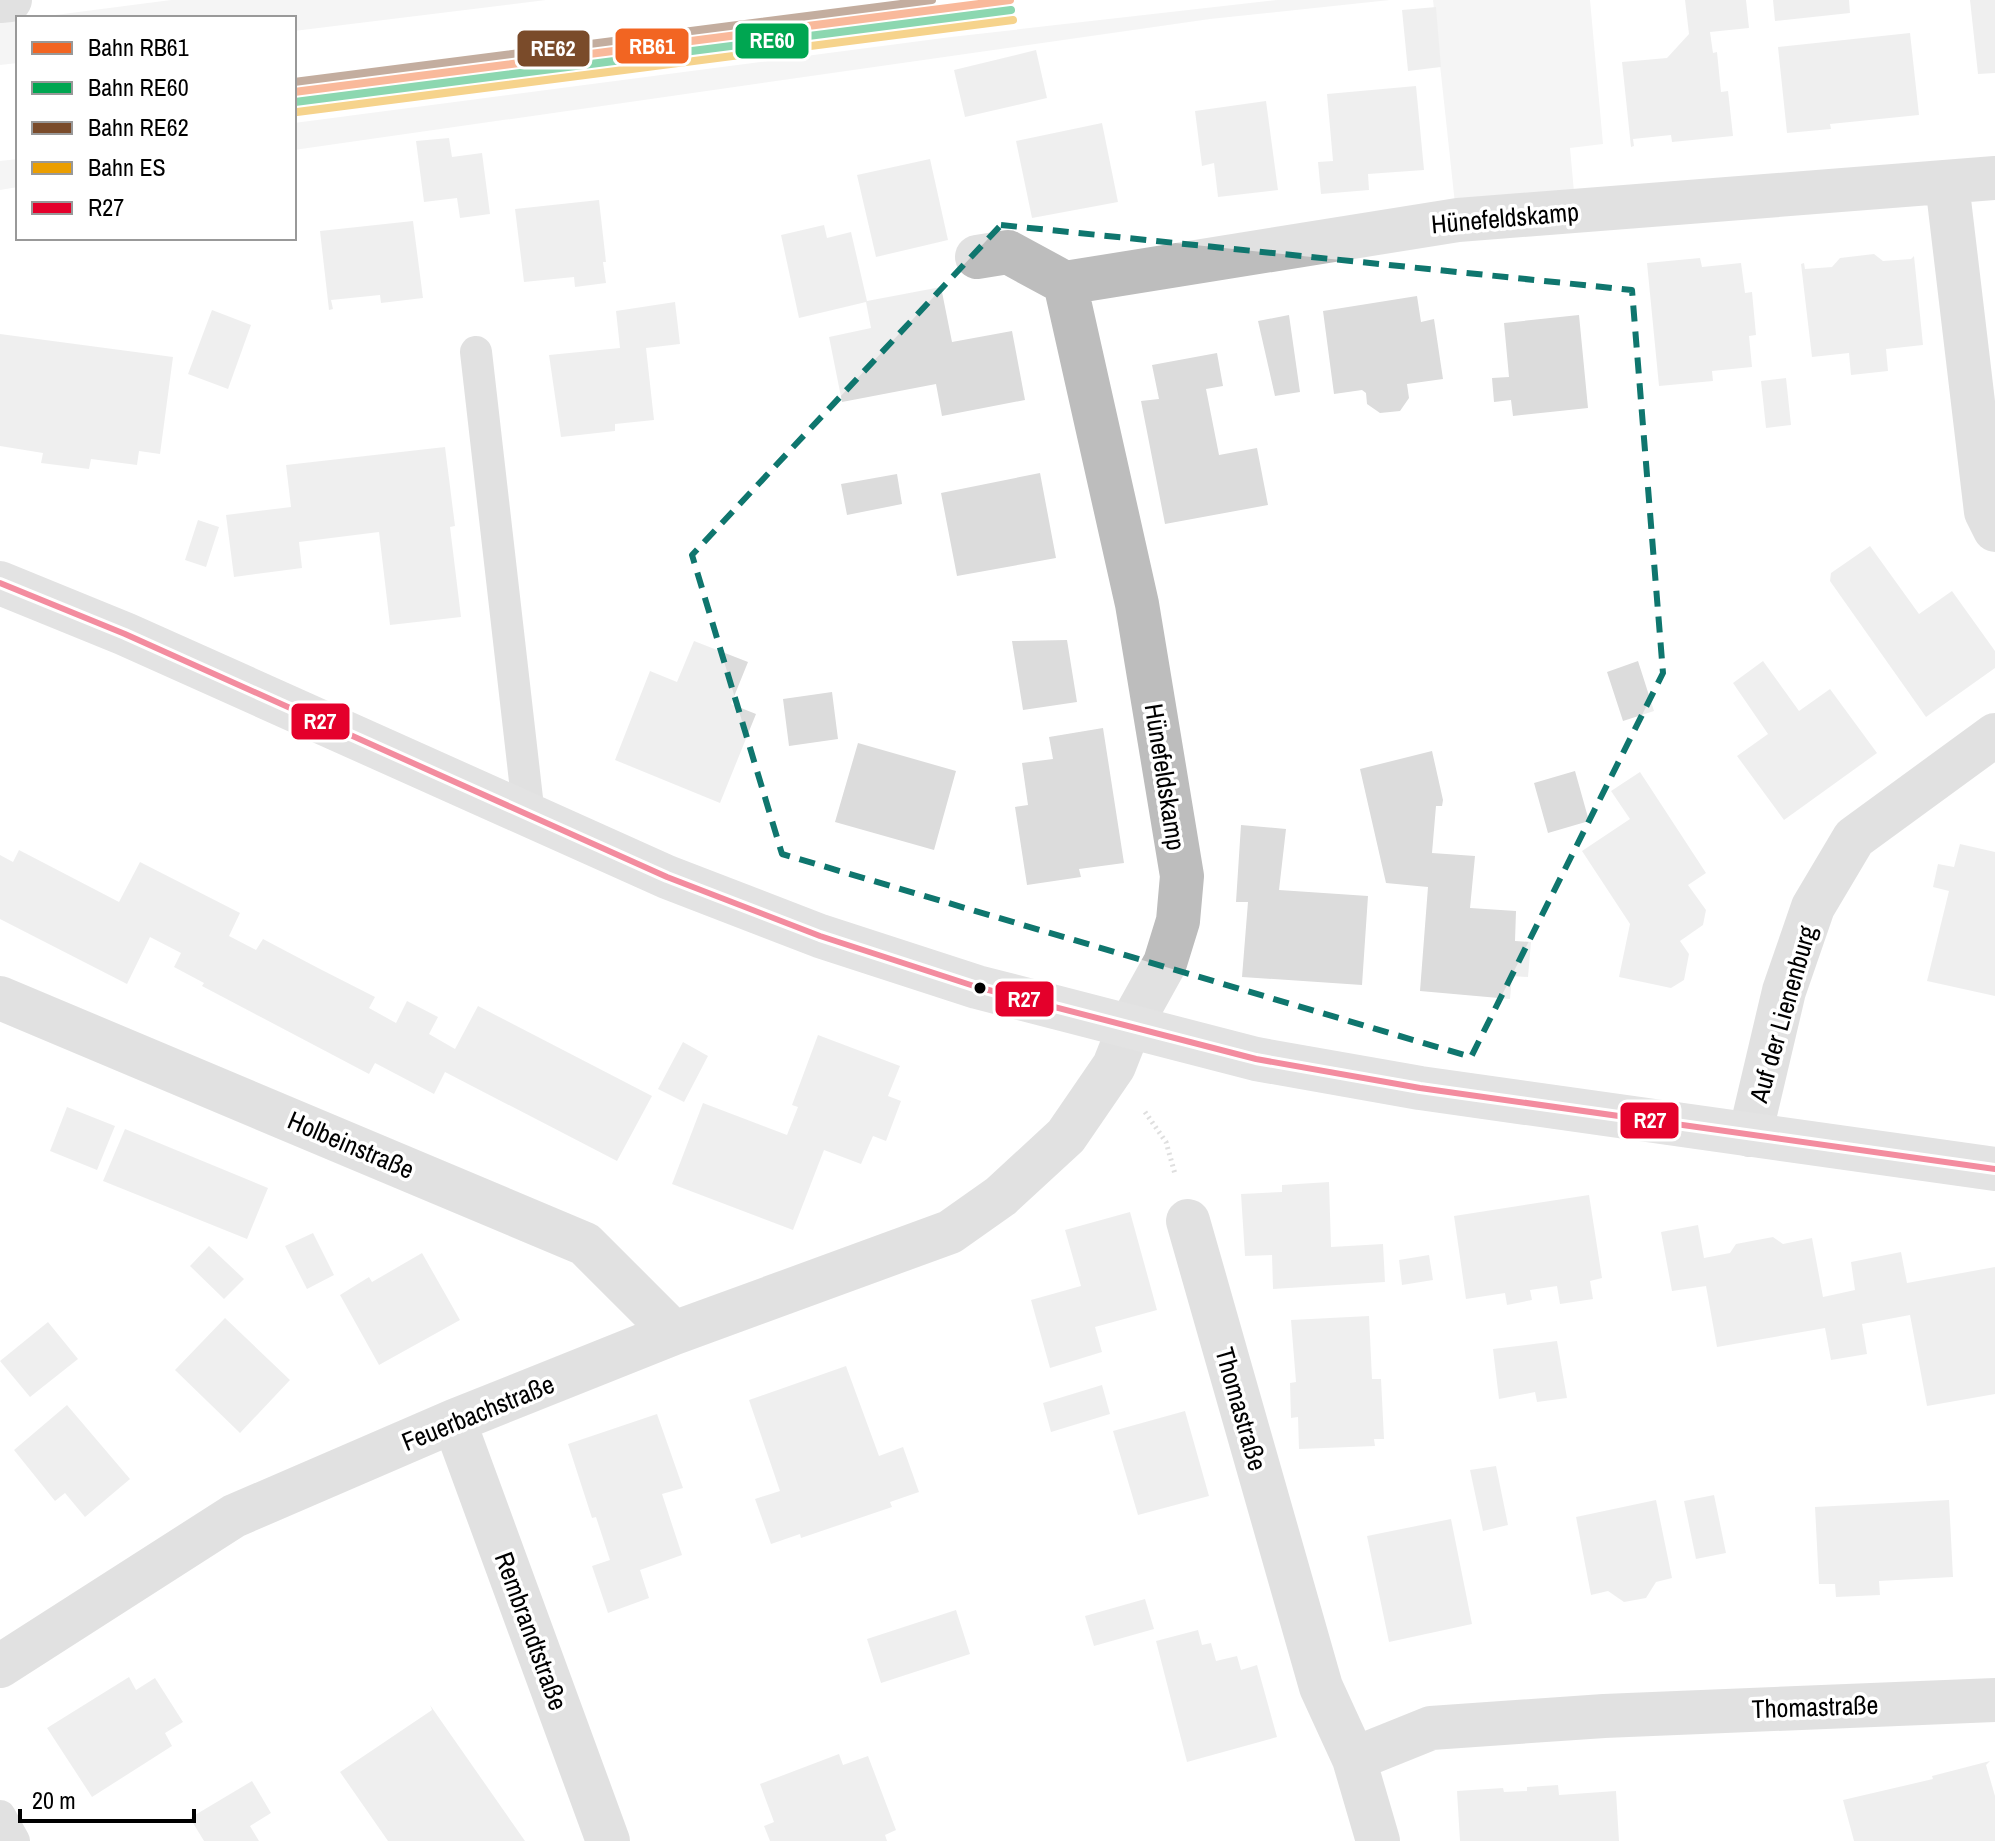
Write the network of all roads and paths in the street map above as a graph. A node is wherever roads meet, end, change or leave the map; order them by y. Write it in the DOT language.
graph roads {
  1 [pos="10,0"];
  2 [pos="0,1"];
  3 [pos="1995,178"];
  4 [pos="1947,183"];
  5 [pos="977,257"];
  6 [pos="1065,283"];
  7 [pos="476,352"];
  8 [pos="1995,530"];
  9 [pos="0,583"];
  10 [pos="1995,735"];
  11 [pos="529,816"];
  12 [pos="0,998"];
  13 [pos="1121,1047"];
  14 [pos="1750,1135"];
  15 [pos="1995,1169"];
  16 [pos="1188,1221"];
  17 [pos="674,1333"];
  18 [pos="454,1421"];
  19 [pos="0,1666"];
  20 [pos="1995,1700"];
  21 [pos="1354,1759"];
  22 [pos="0,1816"];
  23 [pos="14,1841"];
  24 [pos="608,1841"];
  25 [pos="1378,1841"];
  1 -- 2 [label="street"];
  3 -- 4 [label="street, Hünefeldskamp"];
  4 -- 6 [label="street, Hünefeldskamp"];
  4 -- 8 [label="street"];
  5 -- 6 [label="street"];
  6 -- 13 [label="street, Hünefeldskamp"];
  7 -- 11 [label="lane"];
  9 -- 11 [label="main road"];
  10 -- 14 [label="street, Auf der Lienenburg"];
  11 -- 13 [label="main road"];
  12 -- 17 [label="street, Holbeinstraße"];
  13 -- 14 [label="main road"];
  13 -- 16 [label="path"];
  13 -- 17 [label="street, Feuerbachstraße"];
  14 -- 15 [label="main road"];
  16 -- 21 [label="street, Thomastraße"];
  17 -- 18 [label="street, Feuerbachstraße"];
  18 -- 19 [label="street, Feuerbachstraße"];
  18 -- 24 [label="street, Rembrandtstraße"];
  20 -- 21 [label="street, Thomastraße"];
  21 -- 25 [label="street, Thomastraße"];
  22 -- 23 [label="lane"];
}
